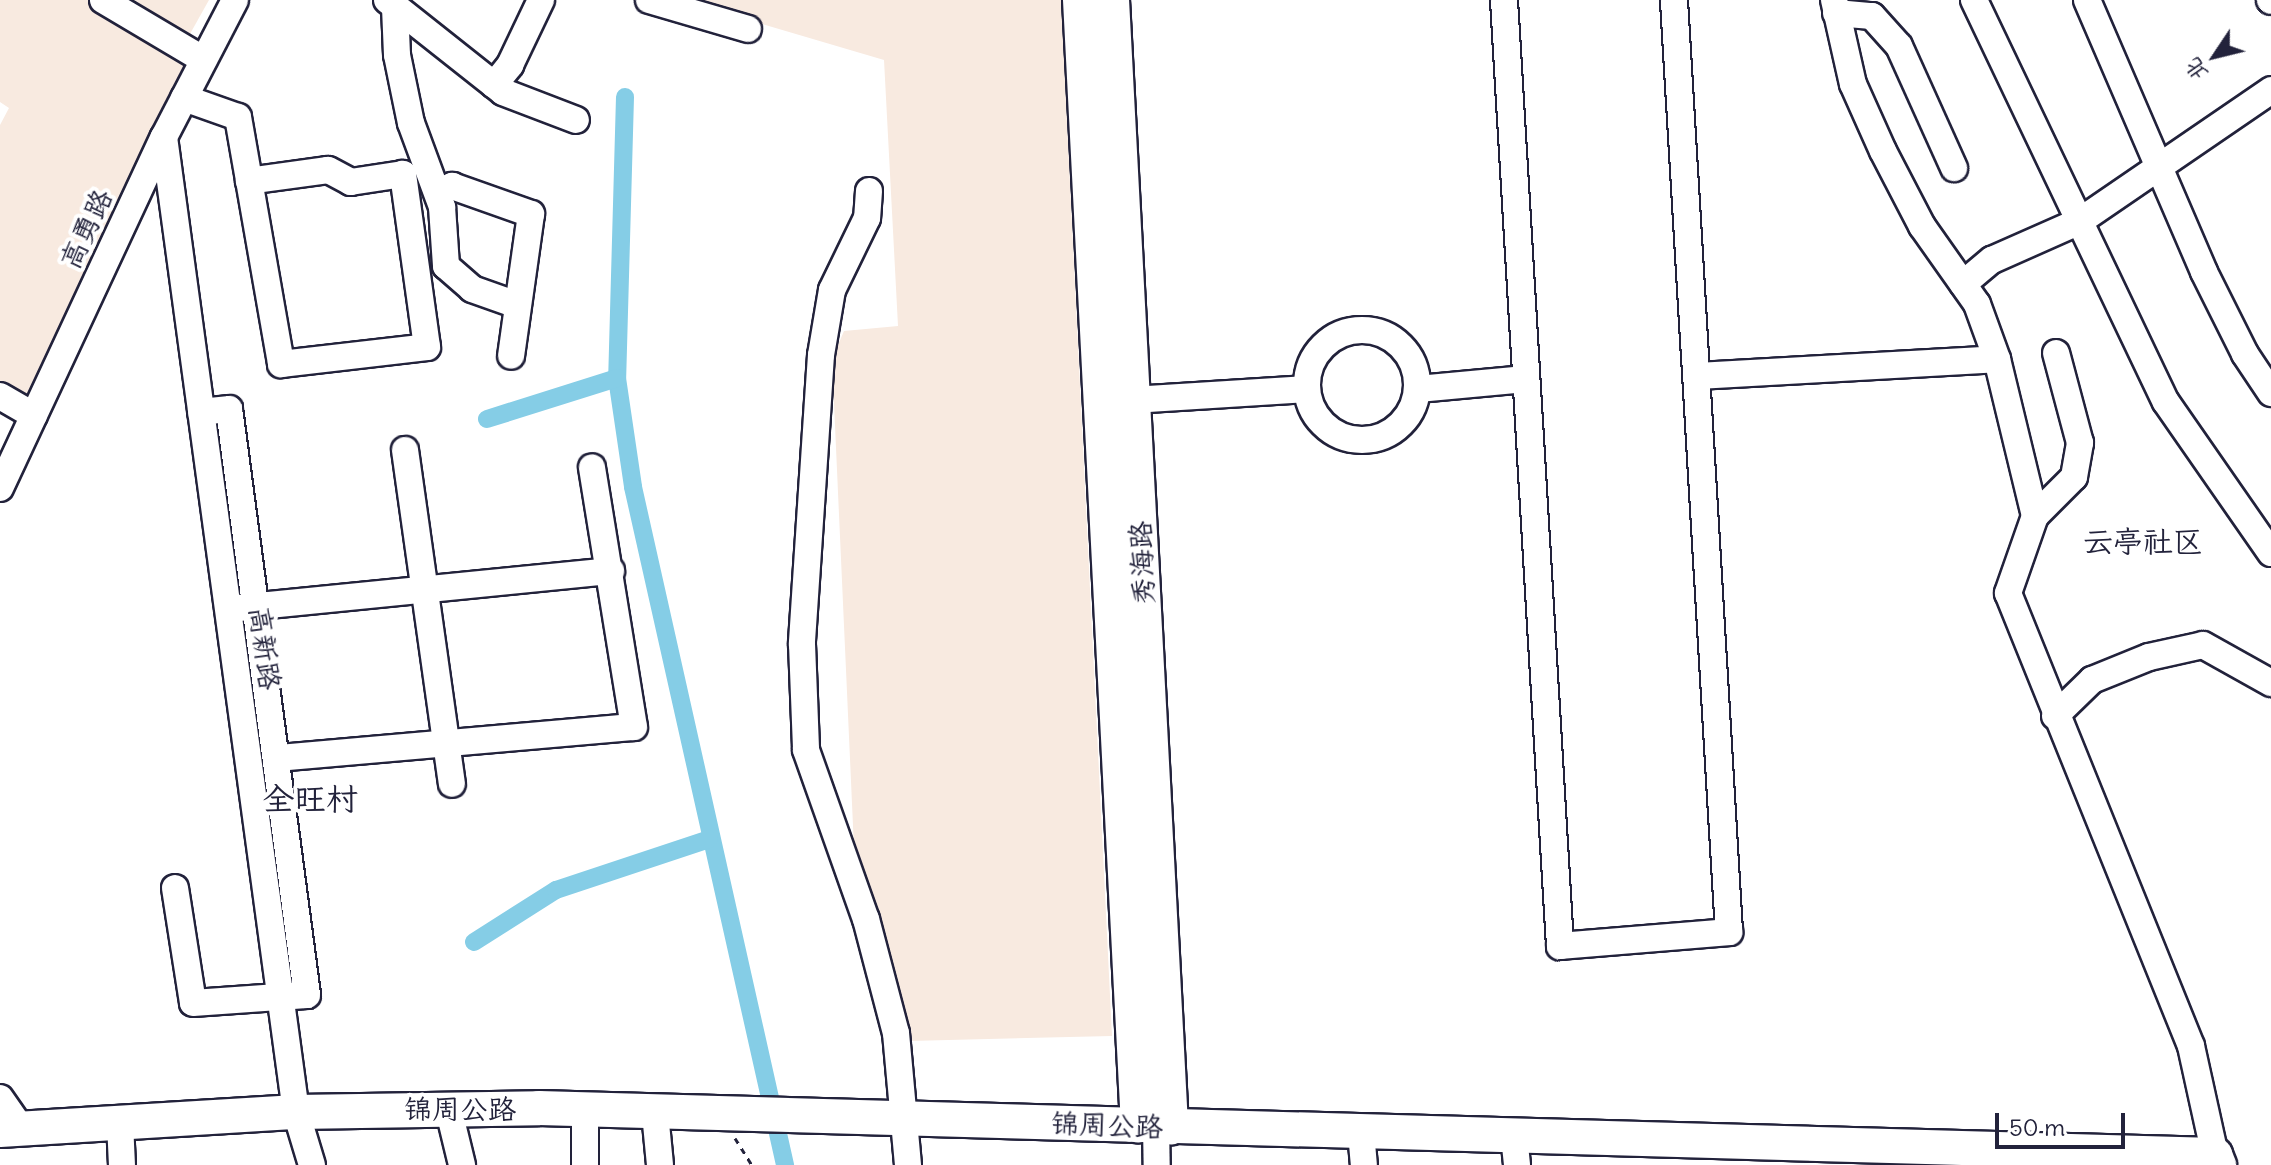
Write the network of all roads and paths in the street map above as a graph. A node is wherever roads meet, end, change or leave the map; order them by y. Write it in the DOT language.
graph roads {
  1 [pos="103,0"];
  2 [pos="235,0"];
  3 [pos="541,0"];
  4 [pos="649,0"];
  5 [pos="1080,0"];
  6 [pos="1112,0"];
  7 [pos="1504,0"];
  8 [pos="1674,0"];
  9 [pos="1974,0"];
  10 [pos="2087,0"];
  11 [pos="391,3"];
  12 [pos="1835,6"];
  13 [pos="748,29"];
  14 [pos="204,60"];
  15 [pos="494,85"];
  16 [pos="2271,90"];
  17 [pos="184,98"];
  18 [pos="576,120"];
  19 [pos="164,137"];
  20 [pos="2160,166"];
  21 [pos="1954,168"];
  22 [pos="249,181"];
  23 [pos="869,191"];
  24 [pos="438,193"];
  25 [pos="2080,221"];
  26 [pos="1963,284"];
  27 [pos="517,305"];
  28 [pos="2056,353"];
  29 [pos="511,356"];
  30 [pos="1997,359"];
  31 [pos="1697,376"];
  32 [pos="1526,379"];
  33 [pos="1307,389"];
  34 [pos="1418,389"];
  35 [pos="2271,393"];
  36 [pos="0,396"];
  37 [pos="1133,400"];
  38 [pos="201,412"];
  39 [pos="34,416"];
  40 [pos="405,450"];
  41 [pos="592,467"];
  42 [pos="1121,478"];
  43 [pos="0,488"];
  44 [pos="2035,516"];
  45 [pos="2271,553"];
  46 [pos="611,571"];
  47 [pos="425,589"];
  48 [pos="256,606"];
  49 [pos="228,609"];
  50 [pos="2271,683"];
  51 [pos="2055,716"];
  52 [pos="446,743"];
  53 [pos="278,758"];
  54 [pos="452,784"];
  55 [pos="175,888"];
  56 [pos="280,997"];
  57 [pos="1152,1059"];
  58 [pos="0,1098"];
  59 [pos="448,1107"];
  60 [pos="585,1111"];
  61 [pos="296,1112"];
  62 [pos="655,1113"];
  63 [pos="903,1119"];
  64 [pos="120,1123"];
  65 [pos="1097,1125"];
  66 [pos="1155,1126"];
  67 [pos="1218,1128"];
  68 [pos="11,1130"];
  69 [pos="1363,1148"];
  70 [pos="1516,1150"];
  71 [pos="1737,1153"];
  72 [pos="2217,1160"];
  73 [pos="122,1165"];
  74 [pos="312,1165"];
  75 [pos="462,1165"];
  76 [pos="585,1165"];
  77 [pos="660,1165"];
  78 [pos="908,1165"];
  79 [pos="1157,1165"];
  1 -- 14 [label="street"];
  2 -- 14 [label="street, 高勇路"];
  3 -- 15 [label="street"];
  4 -- 13 [label="street"];
  5 -- 42 [label="main road, 秀海路"];
  6 -- 37 [label="main road, 秀海路"];
  7 -- 32 [label="street"];
  8 -- 31 [label="street"];
  9 -- 25 [label="street"];
  10 -- 20 [label="street"];
  11 -- 15 [label="street"];
  11 -- 24 [label="street"];
  12 -- 21 [label="street"];
  12 -- 26 [label="street"];
  14 -- 17 [label="street, 高勇路"];
  15 -- 18 [label="street"];
  16 -- 20 [label="street"];
  17 -- 19 [label="street, 高勇路"];
  17 -- 22 [label="street"];
  19 -- 38 [label="street, 高新路"];
  19 -- 39 [label="street, 高勇路"];
  20 -- 25 [label="street"];
  20 -- 35 [label="street"];
  22 -- 22 [label="street"];
  23 -- 63 [label="street"];
  24 -- 27 [label="street"];
  24 -- 27 [label="street"];
  25 -- 26 [label="street"];
  25 -- 45 [label="street"];
  26 -- 30 [label="street"];
  27 -- 29 [label="street"];
  28 -- 44 [label="street"];
  30 -- 31 [label="street"];
  30 -- 44 [label="street"];
  31 -- 32 [label="street"];
  32 -- 34 [label="street"];
  33 -- 34 [label="street"];
  33 -- 34 [label="street"];
  33 -- 37 [label="street"];
  36 -- 39 [label="street"];
  37 -- 42 [label="main road, 秀海路"];
  38 -- 48 [label="street"];
  38 -- 49 [label="street, 高新路"];
  39 -- 43 [label="street, 高勇路"];
  40 -- 47 [label="street"];
  41 -- 46 [label="street"];
  42 -- 57 [label="main road, 秀海路"];
  44 -- 51 [label="street"];
  46 -- 47 [label="street"];
  46 -- 52 [label="street"];
  47 -- 48 [label="street"];
  47 -- 52 [label="street"];
  48 -- 49 [label="street"];
  48 -- 53 [label="street"];
  49 -- 56 [label="street, 高新路"];
  50 -- 51 [label="street"];
  51 -- 72 [label="street"];
  52 -- 53 [label="street"];
  52 -- 54 [label="street"];
  53 -- 56 [label="street"];
  55 -- 56 [label="street"];
  56 -- 61 [label="street, 高新路"];
  57 -- 65 [label="main road"];
  57 -- 66 [label="main road, 秀海路"];
  57 -- 67 [label="main road"];
  58 -- 68 [label="street"];
  59 -- 60 [label="main road, 锦周公路"];
  59 -- 61 [label="main road, 锦周公路"];
  59 -- 75 [label="street"];
  60 -- 62 [label="main road, 锦周公路"];
  60 -- 76 [label="street"];
  61 -- 64 [label="main road, 锦周公路"];
  61 -- 74 [label="street, 高新路"];
  62 -- 63 [label="main road, 锦周公路"];
  62 -- 77 [label="street"];
  63 -- 65 [label="main road, 锦周公路"];
  63 -- 78 [label="street"];
  64 -- 68 [label="main road, 锦周公路"];
  64 -- 73 [label="street"];
  65 -- 66 [label="main road, 锦周公路"];
  66 -- 67 [label="main road, 锦周公路"];
  66 -- 79 [label="street"];
  67 -- 69 [label="main road, 锦周公路"];
  69 -- 70 [label="main road, 锦周公路"];
  70 -- 71 [label="main road, 锦周公路"];
  71 -- 72 [label="main road, 锦周公路"];
}
